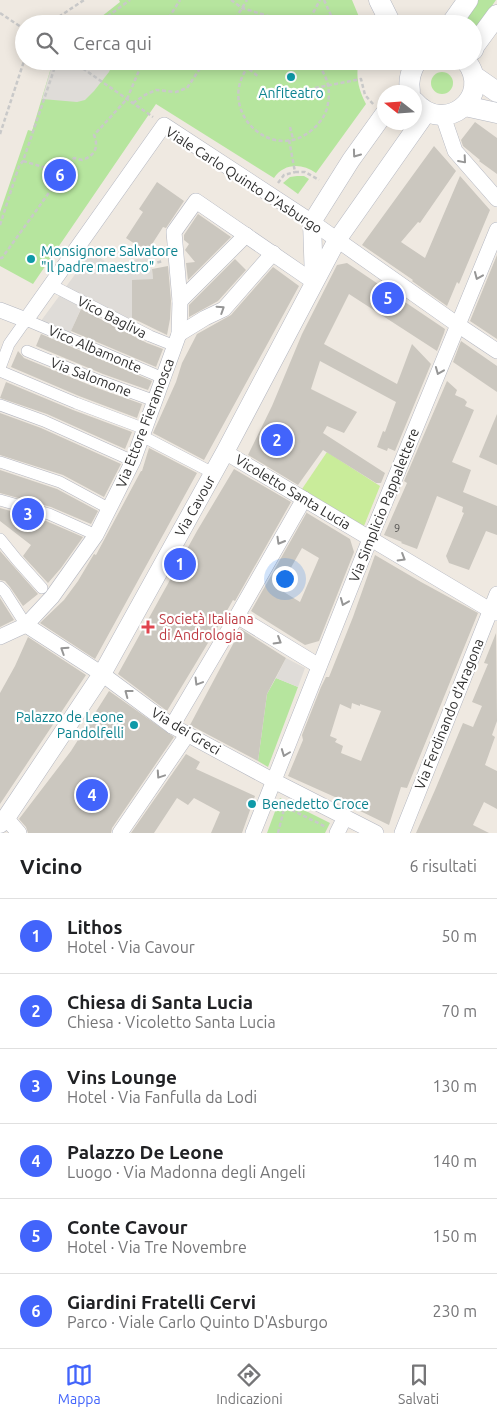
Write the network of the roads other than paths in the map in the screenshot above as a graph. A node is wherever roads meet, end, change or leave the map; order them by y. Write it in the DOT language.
graph roads {
  1 [pos="379,0"];
  2 [pos="468,0"];
  3 [pos="386,15"];
  4 [pos="457,15"];
  5 [pos="497,15"];
  6 [pos="482,35"];
  7 [pos="471,70"];
  8 [pos="477,70"];
  9 [pos="497,92"];
  10 [pos="465,106"];
  11 [pos="428,110"];
  12 [pos="497,113"];
  13 [pos="377,115"];
  14 [pos="497,199"];
  15 [pos="312,222"];
  16 [pos="497,230"];
  17 [pos="246,235"];
  18 [pos="336,240"];
  19 [pos="273,253"];
  20 [pos="314,282"];
  21 [pos="51,285"];
  22 [pos="180,301"];
  23 [pos="0,310"];
  24 [pos="22,326"];
  25 [pos="458,326"];
  26 [pos="177,340"];
  27 [pos="9,344"];
  28 [pos="497,351"];
  29 [pos="0,370"];
  30 [pos="163,378"];
  31 [pos="155,401"];
  32 [pos="0,405"];
  33 [pos="144,432"];
  34 [pos="225,452"];
  35 [pos="133,461"];
  36 [pos="0,462"];
  37 [pos="213,473"];
  38 [pos="304,499"];
  39 [pos="0,500"];
  40 [pos="110,509"];
  41 [pos="96,535"];
  42 [pos="0,539"];
  43 [pos="370,539"];
  44 [pos="0,587"];
  45 [pos="46,591"];
  46 [pos="497,594"];
  47 [pos="494,612"];
  48 [pos="237,616"];
  49 [pos="26,625"];
  50 [pos="0,637"];
  51 [pos="319,666"];
  52 [pos="102,674"];
  53 [pos="172,726"];
  54 [pos="187,735"];
  55 [pos="274,781"];
  56 [pos="344,817"];
  57 [pos="3,821"];
  58 [pos="338,832"];
  59 [pos="19,833"];
  60 [pos="120,833"];
  61 [pos="253,833"];
  62 [pos="376,833"];
  63 [pos="402,833"];
  1 -- 3 [label="main road"];
  2 -- 4 [label="main road"];
  5 -- 6 [label="main road"];
  7 -- 10 [label="main road"];
  8 -- 9 [label="main road"];
  10 -- 11 [label="main road"];
  10 -- 12 [label="main road"];
  11 -- 14 [label="street, one-way"];
  11 -- 18 [label="street, Via Cavour"];
  13 -- 15 [label="street, one-way"];
  15 -- 18 [label="street, Viale Carlo Quinto D'Asburgo"];
  15 -- 20 [label="street, Via Cavour"];
  15 -- 21 [label="street, Viale Carlo Quinto D'Asburgo"];
  16 -- 25 [label="street, Via Simplicio Pappalettere, one-way"];
  17 -- 19 [label="street"];
  17 -- 22 [label="street"];
  17 -- 22 [label="street, Via Ettore Fieramosca"];
  18 -- 20 [label="street, Via Cavour"];
  18 -- 25 [label="street, Viale Carlo Quinto D'Asburgo"];
  19 -- 20 [label="street"];
  26 -- 19 [label="street, one-way"];
  20 -- 34 [label="street, Via Cavour"];
  21 -- 24 [label="street"];
  21 -- 26 [label="street, Vico Bagliva"];
  22 -- 26 [label="street, Via Ettore Fieramosca"];
  23 -- 24 [label="street"];
  24 -- 27 [label="street"];
  24 -- 30 [label="street, Vico Albamonte"];
  25 -- 28 [label="street, Viale Carlo Quinto D'Asburgo"];
  25 -- 43 [label="street, Via Simplicio Pappalettere, one-way"];
  26 -- 30 [label="street, Via Ettore Fieramosca"];
  27 -- 29 [label="street"];
  27 -- 31 [label="street, Via Salomone"];
  29 -- 33 [label="street"];
  30 -- 31 [label="street, Via Ettore Fieramosca"];
  31 -- 33 [label="street, Via Ettore Fieramosca"];
  32 -- 35 [label="street"];
  33 -- 35 [label="street, Via Ettore Fieramosca"];
  33 -- 37 [label="street"];
  34 -- 37 [label="street, Via Cavour"];
  34 -- 38 [label="street, Vicoletto Santa Lucia"];
  35 -- 40 [label="street, Via Ettore Fieramosca"];
  36 -- 40 [label="street"];
  37 -- 52 [label="street, Via Cavour"];
  38 -- 43 [label="street, Vicoletto Santa Lucia"];
  38 -- 48 [label="street, one-way"];
  39 -- 41 [label="street"];
  40 -- 41 [label="street, Via Ettore Fieramosca"];
  41 -- 45 [label="street, Via Ettore Fieramosca"];
  42 -- 45 [label="street"];
  43 -- 47 [label="street, Vicoletto Santa Lucia, one-way"];
  43 -- 51 [label="street, Via Simplicio Pappalettere, one-way"];
  44 -- 49 [label="street"];
  45 -- 49 [label="street, Via Ettore Fieramosca"];
  46 -- 47 [label="street, Via Ferdinando d'Aragona"];
  47 -- 63 [label="street, Via Ferdinando d'Aragona"];
  48 -- 51 [label="street, one-way"];
  48 -- 53 [label="street, one-way"];
  49 -- 50 [label="street"];
  52 -- 49 [label="street, Via dei Greci, one-way"];
  51 -- 55 [label="street, Via Simplicio Pappalettere, one-way"];
  53 -- 52 [label="street, Via dei Greci, one-way"];
  52 -- 57 [label="street, Via Cavour"];
  53 -- 54 [label="street, Via dei Greci"];
  54 -- 55 [label="street, Via dei Greci"];
  54 -- 60 [label="street, one-way"];
  55 -- 56 [label="street, Via dei Greci"];
  55 -- 61 [label="street, Via Simplicio Pappalettere"];
  56 -- 58 [label="street"];
  56 -- 62 [label="street"];
  57 -- 59 [label="street"];
}
